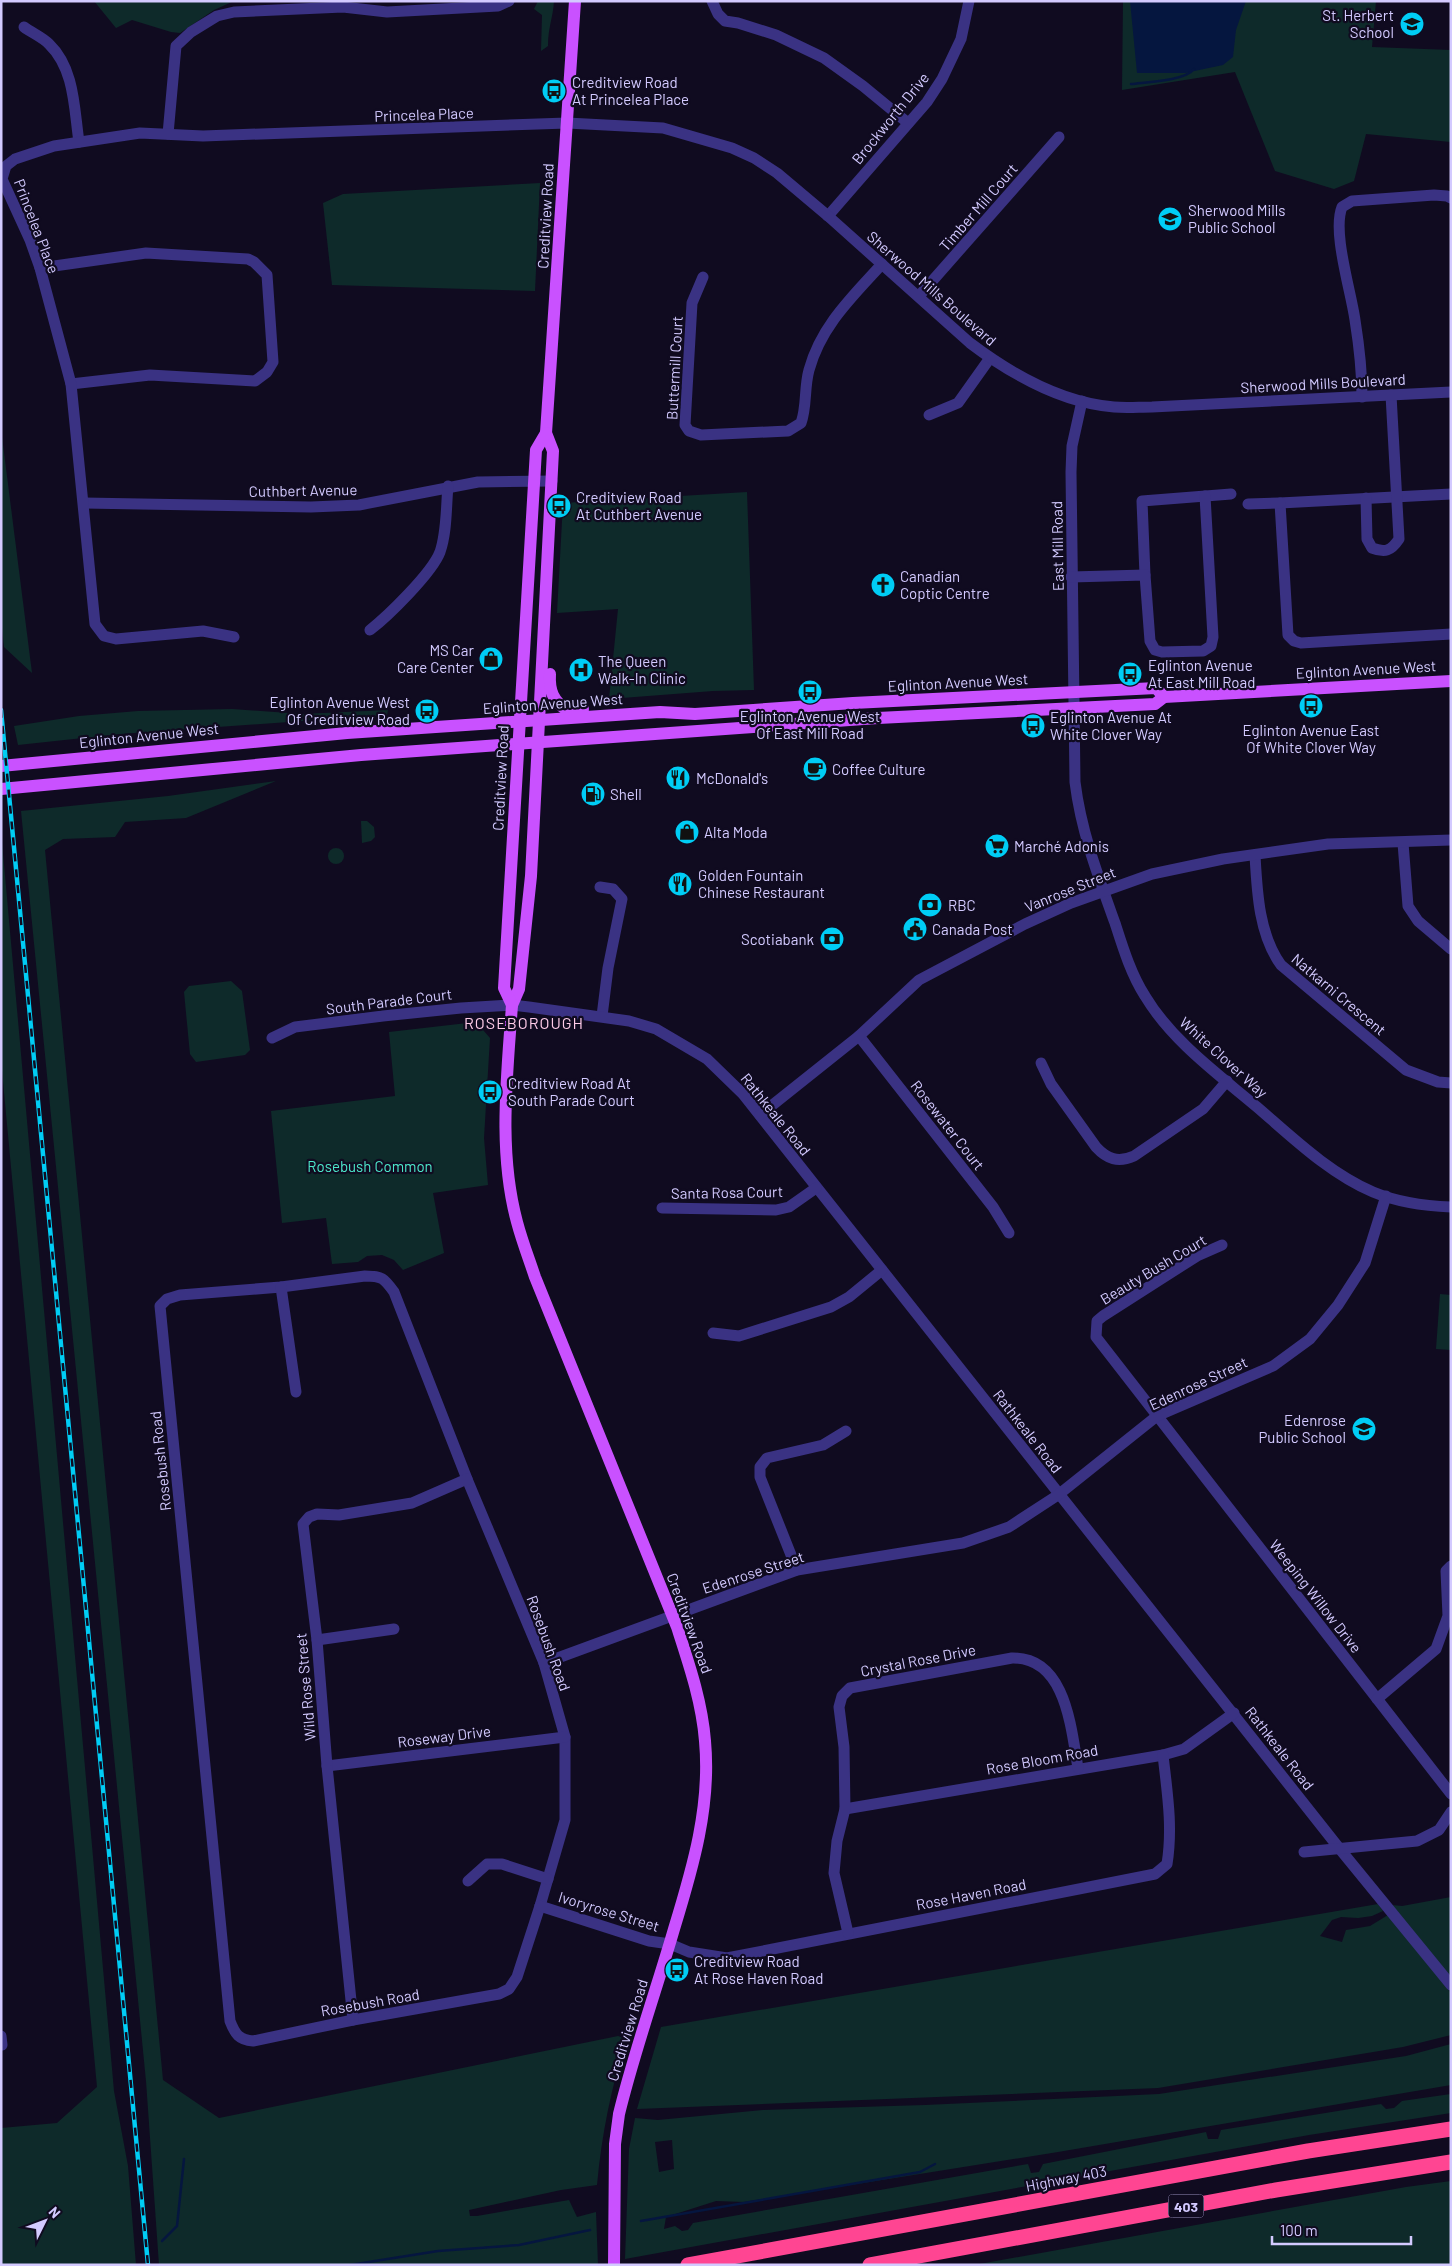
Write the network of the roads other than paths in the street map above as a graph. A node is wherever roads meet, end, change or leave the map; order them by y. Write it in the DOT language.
graph roads {
  1 [pos="509,1"];
  2 [pos="575,1"];
  3 [pos="712,1"];
  4 [pos="969,1"];
  5 [pos="24,27"];
  6 [pos="567,123"];
  7 [pos="908,123"];
  8 [pos="168,134"];
  9 [pos="1059,137"];
  10 [pos="79,142"];
  11 [pos="1451,198"];
  12 [pos="828,216"];
  13 [pos="882,264"];
  14 [pos="40,268"];
  15 [pos="703,277"];
  16 [pos="919,296"];
  17 [pos="990,358"];
  18 [pos="71,384"];
  19 [pos="1451,392"];
  20 [pos="1391,395"];
  21 [pos="1362,397"];
  22 [pos="1082,401"];
  23 [pos="929,416"];
  24 [pos="546,433"];
  25 [pos="535,481"];
  26 [pos="552,481"];
  27 [pos="448,486"];
  28 [pos="1231,494"];
  29 [pos="1451,494"];
  30 [pos="1205,496"];
  31 [pos="1395,496"];
  32 [pos="1366,498"];
  33 [pos="84,503"];
  34 [pos="1280,503"];
  35 [pos="1248,504"];
  36 [pos="1145,575"];
  37 [pos="1071,577"];
  38 [pos="545,625"];
  39 [pos="370,630"];
  40 [pos="1451,634"];
  41 [pos="234,637"];
  42 [pos="1451,681"];
  43 [pos="1074,692"];
  44 [pos="1164,697"];
  45 [pos="1074,708"];
  46 [pos="617,715"];
  47 [pos="540,720"];
  48 [pos="519,721"];
  49 [pos="538,742"];
  50 [pos="518,744"];
  51 [pos="1,766"];
  52 [pos="1,790"];
  53 [pos="1451,840"];
  54 [pos="1403,843"];
  55 [pos="1255,855"];
  56 [pos="600,887"];
  57 [pos="1103,891"];
  58 [pos="1451,949"];
  59 [pos="512,1005"];
  60 [pos="602,1016"];
  61 [pos="859,1036"];
  62 [pos="272,1038"];
  63 [pos="1041,1063"];
  64 [pos="1227,1082"];
  65 [pos="1451,1083"];
  66 [pos="760,1115"];
  67 [pos="816,1188"];
  68 [pos="1386,1196"];
  69 [pos="1451,1207"];
  70 [pos="662,1208"];
  71 [pos="1009,1234"];
  72 [pos="1222,1245"];
  73 [pos="882,1270"];
  74 [pos="281,1287"];
  75 [pos="713,1333"];
  76 [pos="296,1392"];
  77 [pos="1157,1416"];
  78 [pos="846,1431"];
  79 [pos="467,1479"];
  80 [pos="1058,1495"];
  81 [pos="1451,1566"];
  82 [pos="797,1570"];
  83 [pos="672,1615"];
  84 [pos="394,1629"];
  85 [pos="316,1640"];
  86 [pos="544,1663"];
  87 [pos="1377,1699"];
  88 [pos="1234,1713"];
  89 [pos="566,1737"];
  90 [pos="1163,1755"];
  91 [pos="327,1766"];
  92 [pos="1078,1768"];
  93 [pos="1451,1794"];
  94 [pos="844,1809"];
  95 [pos="1451,1812"];
  96 [pos="1339,1848"];
  97 [pos="1304,1852"];
  98 [pos="548,1879"];
  99 [pos="468,1881"];
  100 [pos="540,1906"];
  101 [pos="848,1933"];
  102 [pos="670,1944"];
  103 [pos="1451,1985"];
  104 [pos="353,2020"];
  105 [pos="1451,2129"];
  106 [pos="1451,2162"];
  107 [pos="614,2265"];
  108 [pos="688,2265"];
  109 [pos="870,2265"];
  1 -- 8 [label="street"];
  2 -- 6 [label="main road, Creditview Road"];
  3 -- 7 [label="street"];
  4 -- 7 [label="street, Brockworth Drive"];
  5 -- 10 [label="street"];
  6 -- 8 [label="street, Princelea Place"];
  6 -- 12 [label="street, Sherwood Mills Boulevard"];
  6 -- 24 [label="main road, Creditview Road"];
  7 -- 12 [label="street, Brockworth Drive"];
  8 -- 10 [label="street, Princelea Place"];
  9 -- 16 [label="street, Timber Mill Court"];
  10 -- 14 [label="street, Princelea Place"];
  11 -- 21 [label="street"];
  12 -- 13 [label="street, Sherwood Mills Boulevard"];
  13 -- 15 [label="street, Buttermill Court"];
  13 -- 16 [label="street, Sherwood Mills Boulevard"];
  14 -- 18 [label="street, Princelea Place"];
  14 -- 18 [label="street"];
  16 -- 17 [label="street, Sherwood Mills Boulevard"];
  17 -- 22 [label="street, Sherwood Mills Boulevard"];
  17 -- 23 [label="street"];
  18 -- 33 [label="street, Princelea Place"];
  19 -- 20 [label="street, Sherwood Mills Boulevard"];
  20 -- 21 [label="street, Sherwood Mills Boulevard"];
  20 -- 31 [label="street"];
  21 -- 22 [label="street, Sherwood Mills Boulevard"];
  22 -- 37 [label="street, East Mill Road"];
  24 -- 25 [label="main road, Creditview Road"];
  24 -- 26 [label="main road, Creditview Road"];
  25 -- 26 [label="street, Cuthbert Avenue"];
  25 -- 27 [label="street, Cuthbert Avenue"];
  25 -- 48 [label="main road, Creditview Road"];
  26 -- 38 [label="main road, Creditview Road"];
  27 -- 33 [label="street, Cuthbert Avenue"];
  27 -- 39 [label="street"];
  28 -- 30 [label="street"];
  29 -- 31 [label="street"];
  30 -- 36 [label="street"];
  30 -- 36 [label="street"];
  31 -- 32 [label="street"];
  31 -- 32 [label="street"];
  32 -- 34 [label="street"];
  33 -- 41 [label="street, Princelea Place"];
  34 -- 35 [label="street"];
  34 -- 40 [label="street"];
  36 -- 37 [label="street"];
  37 -- 43 [label="street, East Mill Road"];
  38 -- 46 [label="main road"];
  38 -- 47 [label="main road, Creditview Road"];
  42 -- 44 [label="main road, Eglinton Avenue West"];
  43 -- 44 [label="main road, Eglinton Avenue West"];
  43 -- 45 [label="street, East Mill Road"];
  43 -- 46 [label="main road, Eglinton Avenue West"];
  44 -- 45 [label="main road, Eglinton Avenue West"];
  45 -- 49 [label="main road, Eglinton Avenue West"];
  45 -- 57 [label="street, White Clover Way"];
  46 -- 47 [label="main road, Eglinton Avenue West"];
  47 -- 48 [label="main road, Eglinton Avenue West"];
  47 -- 49 [label="main road, Creditview Road"];
  48 -- 50 [label="main road, Creditview Road"];
  48 -- 51 [label="main road, Eglinton Avenue West"];
  49 -- 50 [label="main road, Eglinton Avenue West"];
  49 -- 59 [label="main road, Creditview Road"];
  50 -- 52 [label="main road, Eglinton Avenue West"];
  50 -- 59 [label="main road, Creditview Road"];
  53 -- 54 [label="street, Vanrose Street"];
  54 -- 55 [label="street, Vanrose Street"];
  54 -- 58 [label="street"];
  55 -- 57 [label="street, Vanrose Street"];
  55 -- 65 [label="street, Natkarni Crescent"];
  56 -- 60 [label="street"];
  57 -- 61 [label="street, Vanrose Street"];
  57 -- 64 [label="street, White Clover Way"];
  59 -- 60 [label="street, Rathkeale Road"];
  59 -- 62 [label="street, South Parade Court"];
  59 -- 83 [label="main road, Creditview Road"];
  60 -- 66 [label="street, Rathkeale Road"];
  61 -- 66 [label="street, Vanrose Street"];
  61 -- 71 [label="street, Rosewater Court"];
  63 -- 64 [label="street"];
  64 -- 68 [label="street, White Clover Way"];
  66 -- 67 [label="street, Rathkeale Road"];
  67 -- 70 [label="street, Santa Rosa Court"];
  67 -- 73 [label="street, Rathkeale Road"];
  68 -- 69 [label="street, White Clover Way"];
  68 -- 77 [label="street, Edenrose Street"];
  72 -- 77 [label="street, Beauty Bush Court"];
  73 -- 75 [label="street"];
  73 -- 80 [label="street, Rathkeale Road"];
  74 -- 76 [label="street"];
  74 -- 79 [label="street, Rosebush Road"];
  74 -- 104 [label="street, Rosebush Road"];
  77 -- 80 [label="street, Edenrose Street"];
  77 -- 87 [label="street, Weeping Willow Drive"];
  78 -- 82 [label="street"];
  79 -- 85 [label="street, Wild Rose Street"];
  79 -- 86 [label="street, Rosebush Road"];
  80 -- 82 [label="street, Edenrose Street"];
  80 -- 88 [label="street, Rathkeale Road"];
  81 -- 87 [label="street"];
  82 -- 83 [label="street, Edenrose Street"];
  83 -- 86 [label="street, Edenrose Street"];
  83 -- 102 [label="main road, Creditview Road"];
  84 -- 85 [label="street"];
  85 -- 91 [label="street, Wild Rose Street"];
  86 -- 89 [label="street, Rosebush Road"];
  87 -- 93 [label="street, Weeping Willow Drive"];
  88 -- 90 [label="street, Rose Bloom Road"];
  88 -- 96 [label="street, Rathkeale Road"];
  89 -- 91 [label="street, Roseway Drive"];
  89 -- 98 [label="street, Rosebush Road"];
  90 -- 92 [label="street, Rose Bloom Road"];
  90 -- 101 [label="street, Rose Haven Road"];
  91 -- 104 [label="street, Wild Rose Street"];
  92 -- 94 [label="street, Rose Bloom Road"];
  92 -- 94 [label="street, Crystal Rose Drive"];
  94 -- 101 [label="street, Crystal Rose Drive"];
  95 -- 96 [label="street"];
  96 -- 97 [label="street"];
  96 -- 103 [label="street, Rathkeale Road"];
  98 -- 99 [label="street"];
  98 -- 100 [label="street, Rosebush Road"];
  100 -- 102 [label="street, Ivoryrose Street"];
  100 -- 104 [label="street, Rosebush Road"];
  101 -- 102 [label="street, Rose Haven Road"];
  102 -- 107 [label="main road, Creditview Road"];
  105 -- 108 [label="highway, Highway 403 / 403"];
  106 -- 109 [label="highway, 403"];
}
